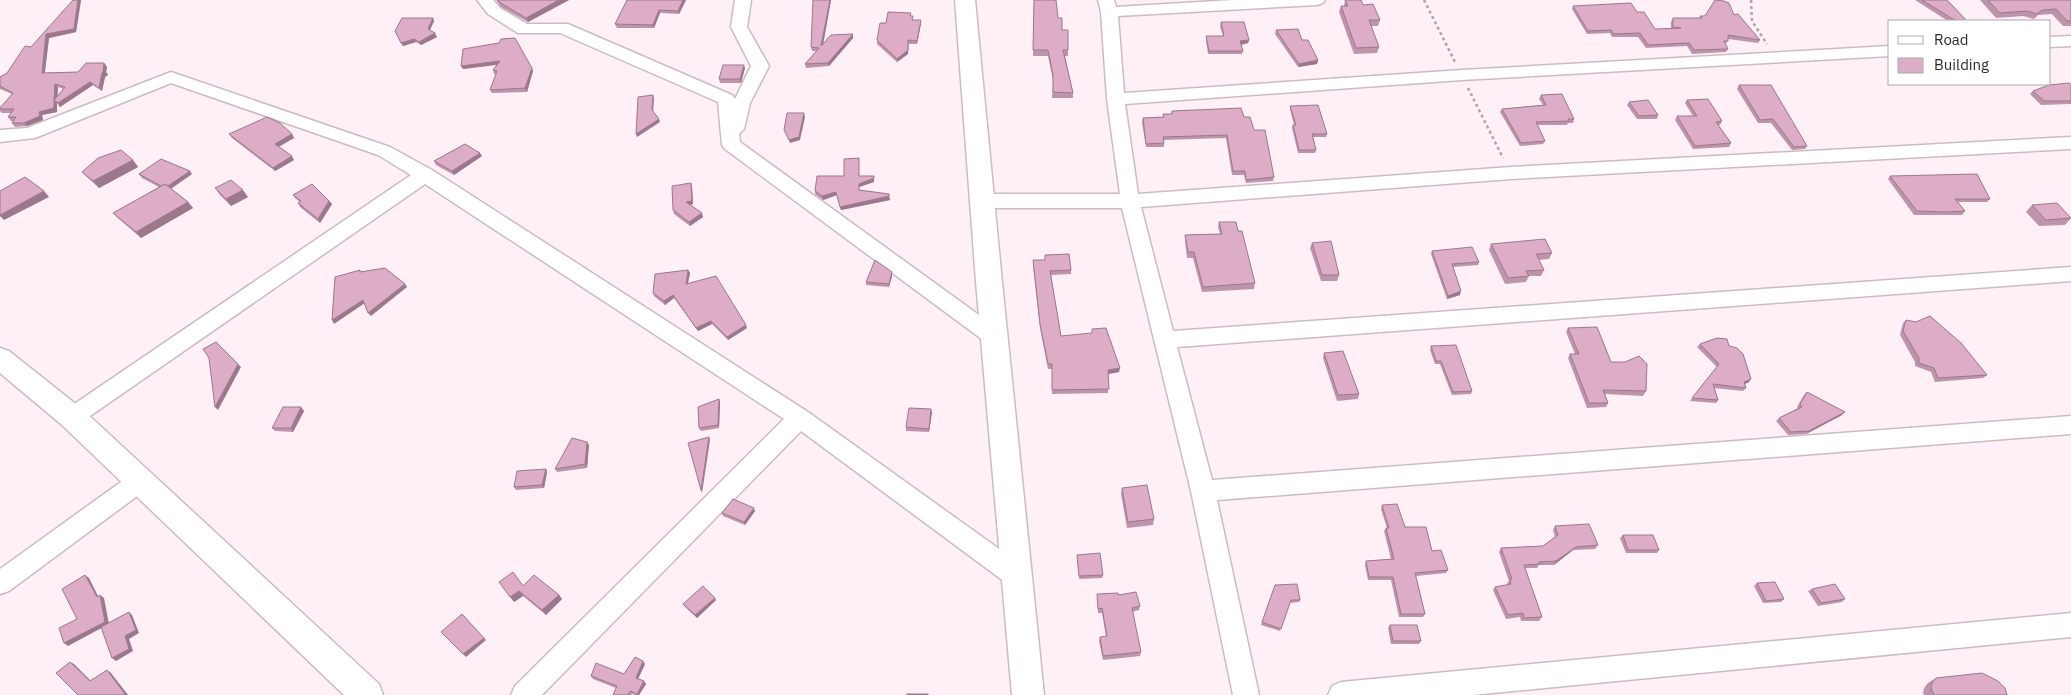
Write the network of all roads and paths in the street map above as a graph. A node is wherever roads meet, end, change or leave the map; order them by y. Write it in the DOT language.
graph roads {
  1 [pos="485,0"];
  2 [pos="743,0"];
  3 [pos="965,0"];
  4 [pos="1317,0"];
  5 [pos="1751,0"];
  6 [pos="1108,6"];
  7 [pos="2071,41"];
  8 [pos="2051,42"];
  9 [pos="1888,51"];
  10 [pos="1776,57"];
  11 [pos="1116,99"];
  12 [pos="0,136"];
  13 [pos="2071,143"];
  14 [pos="731,145"];
  15 [pos="425,175"];
  16 [pos="982,201"];
  17 [pos="1130,202"];
  18 [pos="2071,274"];
  19 [pos="994,337"];
  20 [pos="1166,340"];
  21 [pos="0,358"];
  22 [pos="72,417"];
  23 [pos="800,418"];
  24 [pos="2071,425"];
  25 [pos="140,481"];
  26 [pos="1203,491"];
  27 [pos="1018,577"];
  28 [pos="0,583"];
  29 [pos="2071,625"];
  30 [pos="367,695"];
  31 [pos="524,695"];
  32 [pos="1028,695"];
  33 [pos="1246,695"];
  34 [pos="1341,695"];
  1 -- 14 [label="street"];
  2 -- 14 [label="street"];
  3 -- 16 [label="street"];
  4 -- 6 [label="street"];
  5 -- 10 [label="path"];
  6 -- 11 [label="street"];
  7 -- 8 [label="street"];
  9 -- 10 [label="street"];
  10 -- 11 [label="street"];
  11 -- 17 [label="street"];
  12 -- 15 [label="street"];
  13 -- 17 [label="street"];
  14 -- 19 [label="street"];
  15 -- 22 [label="street"];
  15 -- 23 [label="street"];
  16 -- 17 [label="street"];
  16 -- 19 [label="street"];
  17 -- 20 [label="street"];
  18 -- 20 [label="street"];
  19 -- 27 [label="street"];
  20 -- 26 [label="street"];
  21 -- 22 [label="street"];
  22 -- 25 [label="street"];
  23 -- 27 [label="street"];
  23 -- 31 [label="street"];
  24 -- 26 [label="street"];
  25 -- 28 [label="street"];
  25 -- 30 [label="street"];
  26 -- 33 [label="street"];
  27 -- 32 [label="street"];
  29 -- 34 [label="street"];
}
